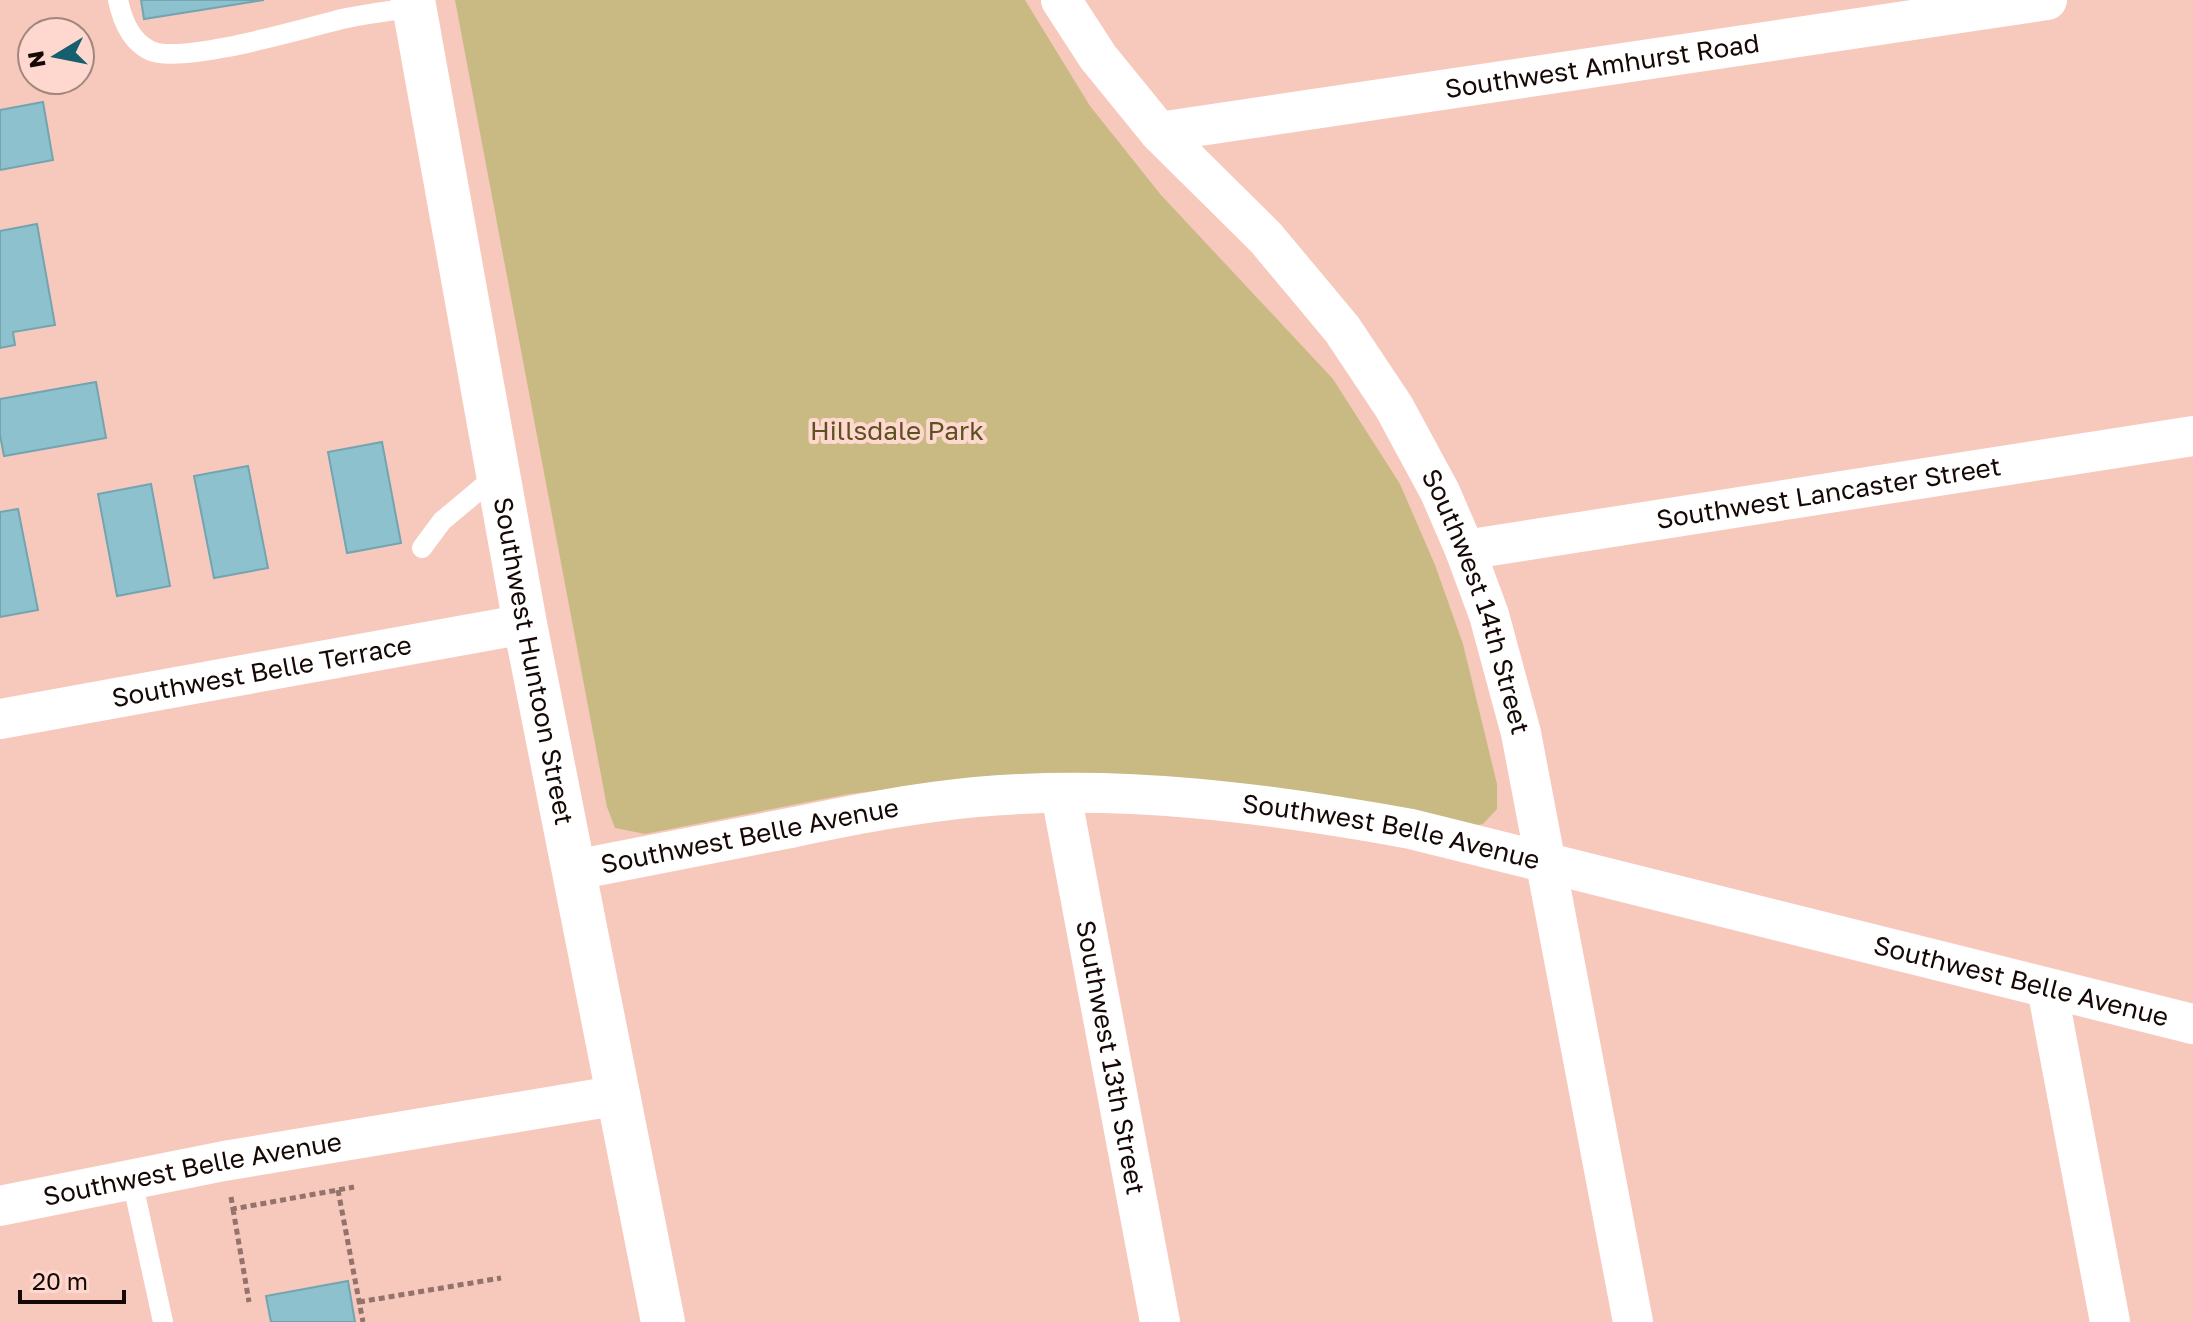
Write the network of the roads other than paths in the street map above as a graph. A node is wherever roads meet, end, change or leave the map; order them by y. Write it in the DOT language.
graph roads {
  1 [pos="118,0"];
  2 [pos="1061,0"];
  3 [pos="2047,0"];
  4 [pos="414,4"];
  5 [pos="1159,132"];
  6 [pos="2193,436"];
  7 [pos="497,475"];
  8 [pos="422,548"];
  9 [pos="1465,550"];
  10 [pos="525,624"];
  11 [pos="0,719"];
  12 [pos="1061,794"];
  13 [pos="1545,863"];
  14 [pos="575,870"];
  15 [pos="2047,988"];
  16 [pos="2193,1024"];
  17 [pos="620,1095"];
  18 [pos="132,1180"];
  19 [pos="0,1206"];
  20 [pos="163,1322"];
  21 [pos="663,1322"];
  22 [pos="1160,1322"];
  23 [pos="1633,1322"];
  24 [pos="2110,1322"];
  1 -- 4 [label="lane"];
  2 -- 5 [label="street, Southwest 14th Street"];
  3 -- 5 [label="street, Southwest Amhurst Road"];
  4 -- 7 [label="main road, Southwest Huntoon Street"];
  5 -- 9 [label="street, Southwest 14th Street"];
  6 -- 9 [label="street, Southwest Lancaster Street"];
  7 -- 8 [label="lane"];
  7 -- 10 [label="main road, Southwest Huntoon Street"];
  9 -- 13 [label="street, Southwest 14th Street"];
  10 -- 11 [label="street, Southwest Belle Terrace"];
  10 -- 14 [label="main road, Southwest Huntoon Street"];
  12 -- 13 [label="street, Southwest Belle Avenue"];
  12 -- 14 [label="street, Southwest Belle Avenue"];
  12 -- 22 [label="street, Southwest 13th Street"];
  13 -- 15 [label="street, Southwest Belle Avenue"];
  13 -- 23 [label="street, Southwest 14th Street"];
  14 -- 17 [label="main road, Southwest Huntoon Street"];
  15 -- 16 [label="street, Southwest Belle Avenue"];
  15 -- 24 [label="street"];
  17 -- 18 [label="street, Southwest Belle Avenue"];
  17 -- 21 [label="main road, Southwest Huntoon Street"];
  18 -- 19 [label="street, Southwest Belle Avenue"];
  18 -- 20 [label="lane"];
}
